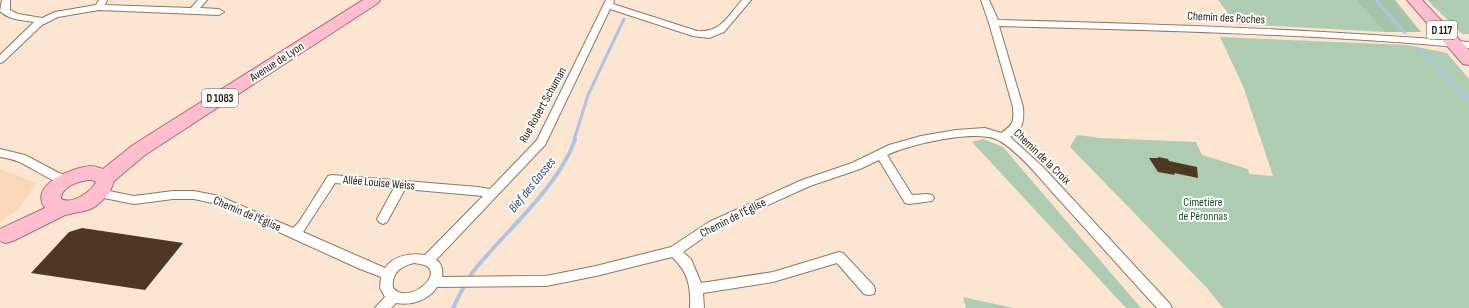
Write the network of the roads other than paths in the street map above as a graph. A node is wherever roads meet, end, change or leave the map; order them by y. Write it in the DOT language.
graph roads {
  1 [pos="6,0"];
  2 [pos="203,0"];
  3 [pos="373,0"];
  4 [pos="747,0"];
  5 [pos="985,0"];
  6 [pos="1414,0"];
  7 [pos="610,3"];
  8 [pos="101,4"];
  9 [pos="193,11"];
  10 [pos="219,12"];
  11 [pos="43,21"];
  12 [pos="994,22"];
  13 [pos="1462,45"];
  14 [pos="0,60"];
  15 [pos="1469,60"];
  16 [pos="1002,137"];
  17 [pos="0,153"];
  18 [pos="881,154"];
  19 [pos="67,180"];
  20 [pos="100,182"];
  21 [pos="401,185"];
  22 [pos="492,194"];
  23 [pos="928,198"];
  24 [pos="57,205"];
  25 [pos="383,219"];
  26 [pos="294,234"];
  27 [pos="3,237"];
  28 [pos="674,251"];
  29 [pos="428,260"];
  30 [pos="388,274"];
  31 [pos="434,282"];
  32 [pos="697,289"];
  33 [pos="869,290"];
  34 [pos="394,297"];
  35 [pos="382,308"];
  36 [pos="697,308"];
  37 [pos="1165,308"];
  1 -- 11 [label="street"];
  2 -- 9 [label="street"];
  3 -- 20 [label="main road, Avenue de Lyon / D 1083"];
  4 -- 7 [label="street"];
  5 -- 12 [label="street, Chemin de la Croix"];
  6 -- 13 [label="main road, D 117"];
  7 -- 22 [label="street, Rue Robert Schuman"];
  8 -- 9 [label="street"];
  8 -- 11 [label="street"];
  9 -- 10 [label="street"];
  11 -- 14 [label="street"];
  12 -- 13 [label="street, Chemin des Poches"];
  12 -- 16 [label="street, Chemin de la Croix"];
  13 -- 15 [label="main road, D 117"];
  16 -- 18 [label="street, Chemin de l'Église"];
  16 -- 37 [label="street, Chemin de la Croix"];
  17 -- 19 [label="street"];
  18 -- 23 [label="street"];
  18 -- 28 [label="street, Chemin de l'Église"];
  19 -- 20 [label="main road"];
  19 -- 24 [label="main road"];
  20 -- 24 [label="main road, Avenue de Lyon"];
  20 -- 26 [label="street, Chemin de l'Église"];
  21 -- 22 [label="street, Allée Louise Weiss"];
  21 -- 25 [label="street"];
  21 -- 26 [label="street, Allée Louise Weiss"];
  22 -- 29 [label="street, Rue Robert Schuman"];
  24 -- 27 [label="main road"];
  26 -- 30 [label="street, Chemin de l'Église"];
  28 -- 31 [label="street, Chemin de l'Église"];
  28 -- 32 [label="street"];
  29 -- 30 [label="street"];
  29 -- 31 [label="street"];
  30 -- 34 [label="street"];
  31 -- 34 [label="street"];
  32 -- 33 [label="street"];
  32 -- 36 [label="street"];
  34 -- 35 [label="street"];
}
